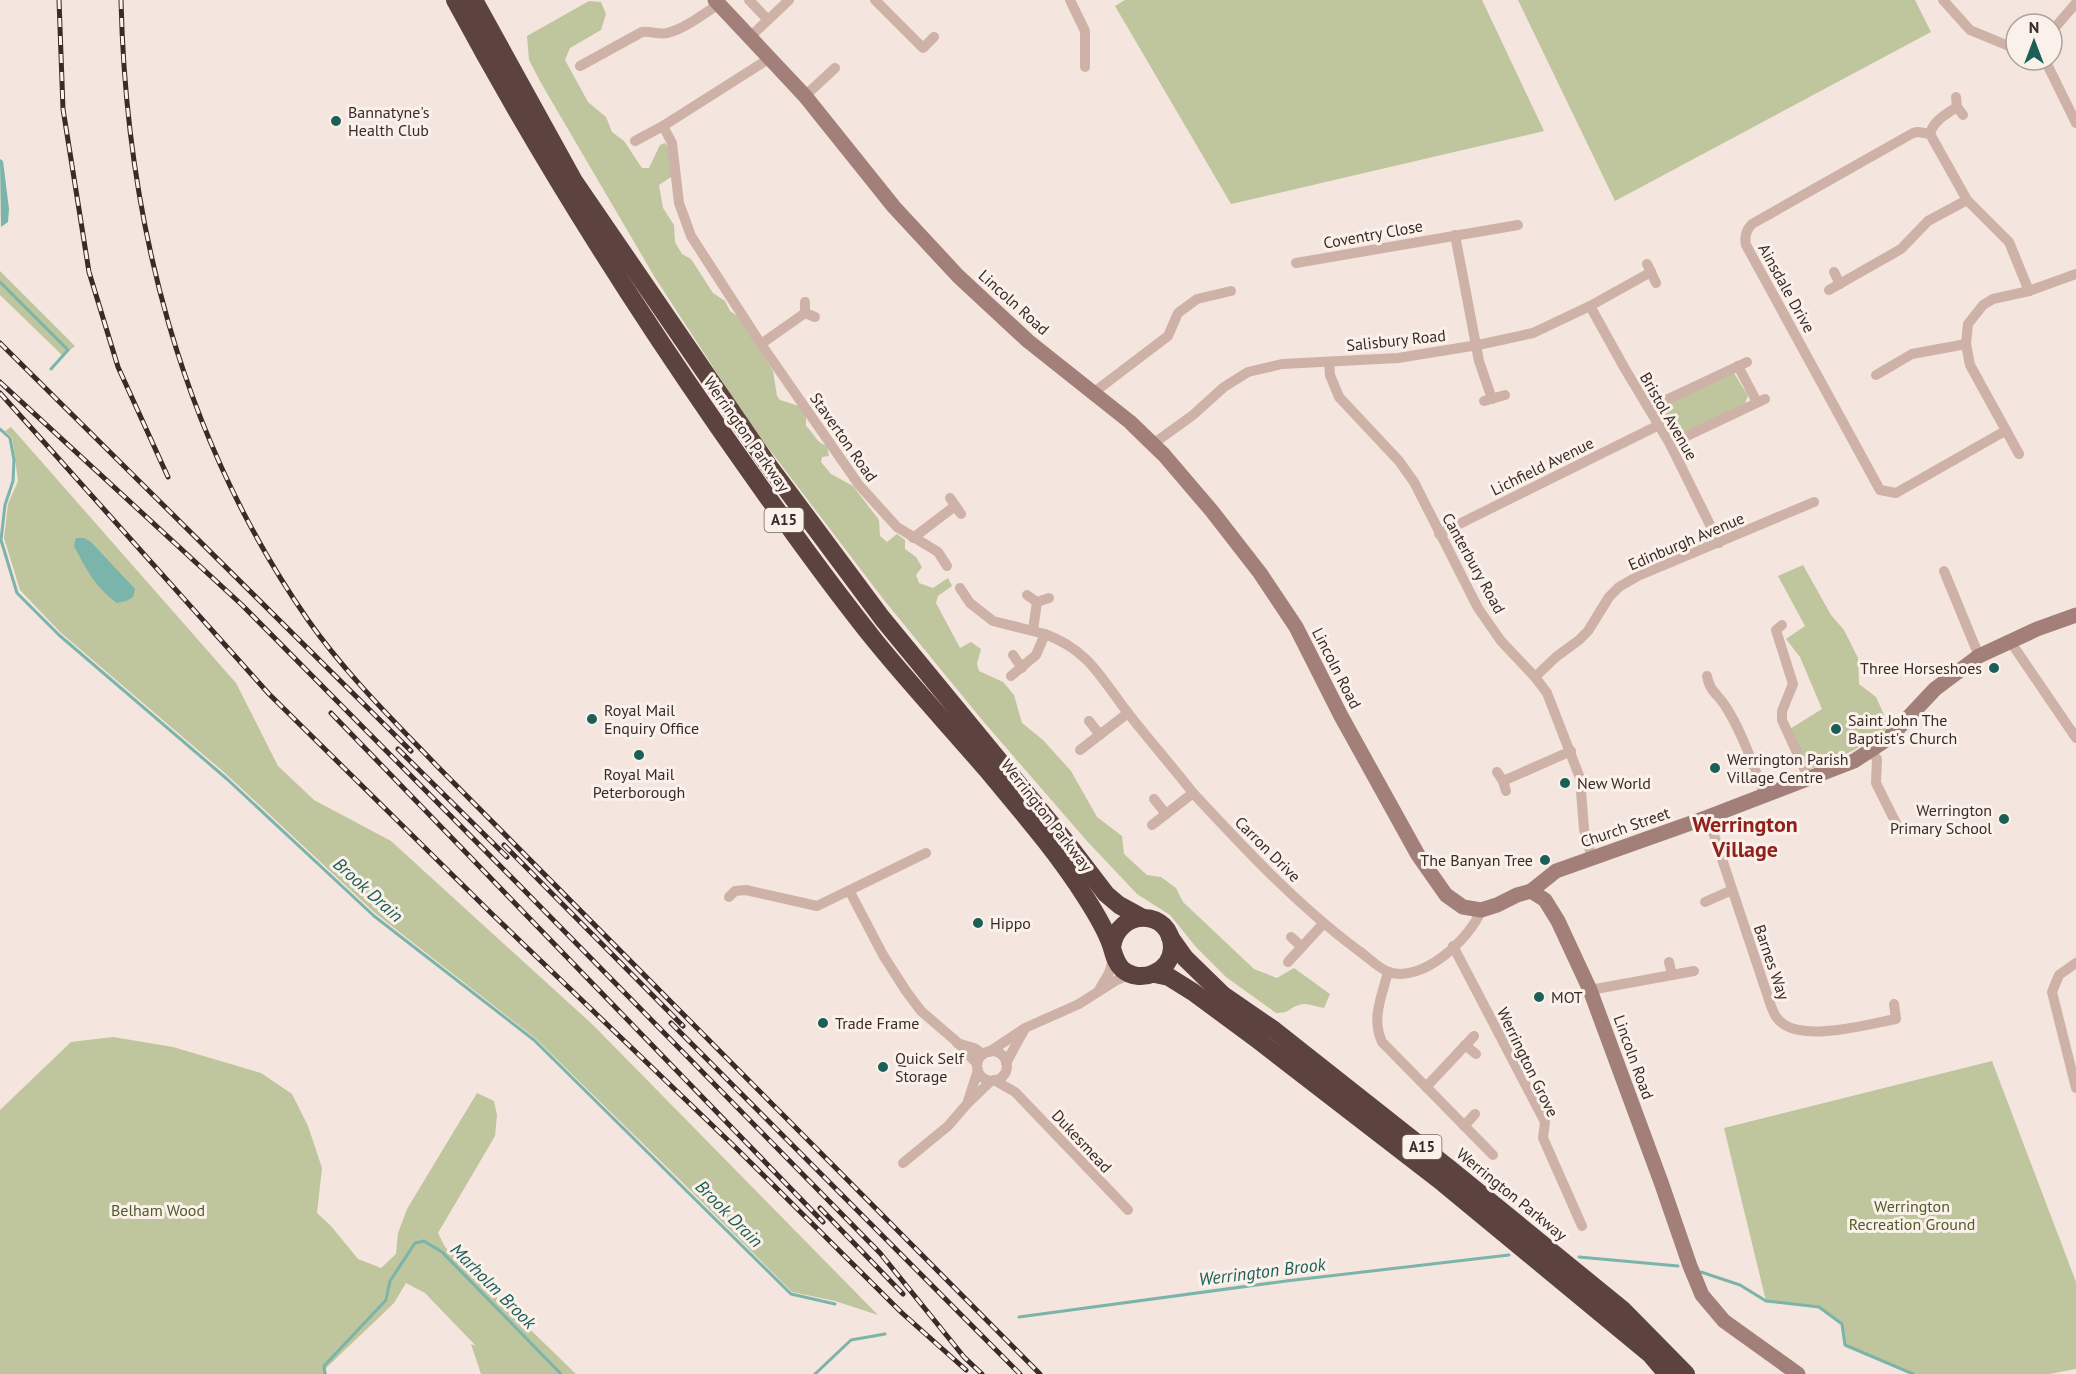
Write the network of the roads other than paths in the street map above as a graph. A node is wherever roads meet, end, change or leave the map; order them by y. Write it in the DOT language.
graph roads {
  1 [pos="455,0"];
  2 [pos="474,0"];
  3 [pos="749,0"];
  4 [pos="789,0"];
  5 [pos="875,0"];
  6 [pos="1070,0"];
  7 [pos="1943,0"];
  8 [pos="717,2"];
  9 [pos="2076,3"];
  10 [pos="2064,18"];
  11 [pos="768,20"];
  12 [pos="482,34"];
  13 [pos="750,37"];
  14 [pos="934,37"];
  15 [pos="2004,44"];
  16 [pos="770,58"];
  17 [pos="499,63"];
  18 [pos="580,66"];
  19 [pos="1085,67"];
  20 [pos="835,68"];
  21 [pos="2052,72"];
  22 [pos="805,96"];
  23 [pos="1959,106"];
  24 [pos="2074,112"];
  25 [pos="2076,123"];
  26 [pos="663,126"];
  27 [pos="1930,134"];
  28 [pos="635,141"];
  29 [pos="1967,200"];
  30 [pos="1518,225"];
  31 [pos="1455,235"];
  32 [pos="1296,263"];
  33 [pos="1834,272"];
  34 [pos="2076,274"];
  35 [pos="1656,283"];
  36 [pos="1840,284"];
  37 [pos="1829,290"];
  38 [pos="1231,291"];
  39 [pos="2029,291"];
  40 [pos="1590,306"];
  41 [pos="809,311"];
  42 [pos="760,344"];
  43 [pos="1966,344"];
  44 [pos="1478,345"];
  45 [pos="1329,362"];
  46 [pos="1876,375"];
  47 [pos="1094,393"];
  48 [pos="1505,395"];
  49 [pos="1649,408"];
  50 [pos="1659,425"];
  51 [pos="2005,430"];
  52 [pos="1154,444"];
  53 [pos="1670,444"];
  54 [pos="2019,454"];
  55 [pos="1814,502"];
  56 [pos="955,506"];
  57 [pos="1439,534"];
  58 [pos="913,538"];
  59 [pos="1719,543"];
  60 [pos="947,566"];
  61 [pos="1944,571"];
  62 [pos="960,588"];
  63 [pos="1027,595"];
  64 [pos="1049,597"];
  65 [pos="1037,602"];
  66 [pos="2076,615"];
  67 [pos="1776,626"];
  68 [pos="1033,630"];
  69 [pos="1045,634"];
  70 [pos="2010,641"];
  71 [pos="1013,655"];
  72 [pos="1979,656"];
  73 [pos="1022,668"];
  74 [pos="1011,676"];
  75 [pos="1707,676"];
  76 [pos="1535,677"];
  77 [pos="1128,713"];
  78 [pos="1089,721"];
  79 [pos="1100,735"];
  80 [pos="2076,738"];
  81 [pos="1080,750"];
  82 [pos="1571,751"];
  83 [pos="1871,751"];
  84 [pos="1809,779"];
  85 [pos="1502,781"];
  86 [pos="1193,793"];
  87 [pos="1765,795"];
  88 [pos="1154,799"];
  89 [pos="1166,814"];
  90 [pos="1708,817"];
  91 [pos="1896,823"];
  92 [pos="1152,825"];
  93 [pos="926,853"];
  94 [pos="1592,858"];
  95 [pos="1732,890"];
  96 [pos="1531,891"];
  97 [pos="850,892"];
  98 [pos="729,897"];
  99 [pos="1705,902"];
  100 [pos="1481,910"];
  101 [pos="1141,917"];
  102 [pos="1323,924"];
  103 [pos="1170,937"];
  104 [pos="1291,937"];
  105 [pos="1453,946"];
  106 [pos="1302,947"];
  107 [pos="1113,952"];
  108 [pos="1288,962"];
  109 [pos="1670,962"];
  110 [pos="2076,963"];
  111 [pos="1694,971"];
  112 [pos="1388,972"];
  113 [pos="1131,974"];
  114 [pos="1155,974"];
  115 [pos="1672,975"];
  116 [pos="1590,990"];
  117 [pos="1098,993"];
  118 [pos="1894,1004"];
  119 [pos="1025,1028"];
  120 [pos="1474,1036"];
  121 [pos="1465,1045"];
  122 [pos="1476,1054"];
  123 [pos="982,1060"];
  124 [pos="1006,1066"];
  125 [pos="993,1080"];
  126 [pos="1426,1088"];
  127 [pos="2076,1088"];
  128 [pos="1015,1092"];
  129 [pos="967,1104"];
  130 [pos="1475,1114"];
  131 [pos="1464,1126"];
  132 [pos="1494,1155"];
  133 [pos="903,1163"];
  134 [pos="1128,1210"];
  135 [pos="1582,1226"];
  136 [pos="1667,1374"];
  137 [pos="1686,1374"];
  138 [pos="1798,1374"];
  1 -- 12 [label="highway, Werrington Parkway / A15"];
  2 -- 12 [label="highway, Werrington Parkway / A15"];
  3 -- 11 [label="street"];
  4 -- 11 [label="street"];
  5 -- 14 [label="street"];
  6 -- 19 [label="street"];
  7 -- 15 [label="street"];
  8 -- 13 [label="street, Lincoln Road"];
  8 -- 18 [label="street"];
  9 -- 10 [label="street"];
  11 -- 13 [label="street"];
  12 -- 17 [label="highway, Werrington Parkway / A15"];
  13 -- 16 [label="street, Lincoln Road"];
  16 -- 22 [label="street, Lincoln Road"];
  16 -- 26 [label="street"];
  17 -- 101 [label="highway, Werrington Parkway / A15"];
  17 -- 107 [label="highway, Werrington Parkway / A15"];
  20 -- 22 [label="street"];
  21 -- 24 [label="street"];
  22 -- 47 [label="street, Lincoln Road"];
  23 -- 27 [label="street"];
  24 -- 25 [label="street"];
  26 -- 28 [label="street"];
  26 -- 42 [label="street, Staverton Road"];
  27 -- 29 [label="street"];
  27 -- 51 [label="street, Ainsdale Drive"];
  29 -- 36 [label="street"];
  29 -- 39 [label="street"];
  30 -- 31 [label="street, Coventry Close"];
  31 -- 32 [label="street, Coventry Close"];
  31 -- 44 [label="street"];
  33 -- 36 [label="street"];
  34 -- 39 [label="street"];
  35 -- 40 [label="street, Salisbury Road"];
  36 -- 37 [label="street"];
  38 -- 47 [label="street"];
  39 -- 43 [label="street"];
  40 -- 44 [label="street, Salisbury Road"];
  40 -- 49 [label="street, Bristol Avenue"];
  41 -- 42 [label="street"];
  42 -- 58 [label="street, Staverton Road"];
  43 -- 46 [label="street"];
  43 -- 51 [label="street"];
  44 -- 45 [label="street, Salisbury Road"];
  44 -- 48 [label="street"];
  45 -- 52 [label="street, Salisbury Road"];
  45 -- 57 [label="street, Canterbury Road"];
  47 -- 52 [label="street, Lincoln Road"];
  49 -- 50 [label="street, Bristol Avenue"];
  49 -- 53 [label="street"];
  50 -- 53 [label="street, Bristol Avenue"];
  50 -- 57 [label="street, Lichfield Avenue"];
  51 -- 54 [label="street"];
  52 -- 100 [label="street, Lincoln Road"];
  53 -- 59 [label="street, Bristol Avenue"];
  55 -- 59 [label="street, Edinburgh Avenue"];
  56 -- 58 [label="street"];
  57 -- 76 [label="street, Canterbury Road"];
  58 -- 60 [label="street, Staverton Road"];
  59 -- 76 [label="street, Edinburgh Avenue"];
  61 -- 72 [label="street"];
  62 -- 68 [label="street, Carron Drive"];
  63 -- 65 [label="street"];
  64 -- 65 [label="street"];
  65 -- 68 [label="street"];
  66 -- 70 [label="street, Church Street"];
  67 -- 84 [label="street"];
  68 -- 69 [label="street, Carron Drive"];
  69 -- 73 [label="street"];
  69 -- 77 [label="street, Carron Drive"];
  70 -- 72 [label="street, Church Street"];
  70 -- 80 [label="street"];
  71 -- 73 [label="street"];
  72 -- 83 [label="street, Church Street"];
  73 -- 74 [label="street"];
  75 -- 87 [label="street"];
  76 -- 82 [label="street, Canterbury Road"];
  77 -- 79 [label="street"];
  77 -- 86 [label="street, Carron Drive"];
  78 -- 79 [label="street"];
  79 -- 81 [label="street"];
  82 -- 85 [label="street"];
  82 -- 94 [label="street, Canterbury Road"];
  83 -- 84 [label="street, Church Street"];
  83 -- 91 [label="street"];
  84 -- 87 [label="street, Church Street"];
  86 -- 89 [label="street"];
  86 -- 102 [label="street, Carron Drive"];
  87 -- 90 [label="street, Church Street"];
  88 -- 89 [label="street"];
  89 -- 92 [label="street"];
  90 -- 94 [label="street, Church Street"];
  90 -- 95 [label="street, Barnes Way"];
  93 -- 97 [label="street"];
  94 -- 96 [label="street, Church Street"];
  95 -- 99 [label="street"];
  95 -- 118 [label="street, Barnes Way"];
  96 -- 100 [label="street"];
  96 -- 116 [label="street, Lincoln Road"];
  97 -- 98 [label="street"];
  97 -- 123 [label="street"];
  100 -- 105 [label="street"];
  101 -- 103 [label="highway, A15"];
  101 -- 107 [label="highway"];
  102 -- 106 [label="street"];
  102 -- 112 [label="street, Carron Drive"];
  103 -- 114 [label="highway"];
  103 -- 137 [label="highway, Werrington Parkway / A15"];
  104 -- 106 [label="street"];
  105 -- 112 [label="street"];
  105 -- 135 [label="street, Werrington Grove"];
  106 -- 108 [label="street"];
  107 -- 113 [label="highway, A15"];
  107 -- 117 [label="street"];
  109 -- 115 [label="street"];
  110 -- 127 [label="street"];
  111 -- 115 [label="street"];
  112 -- 126 [label="street"];
  113 -- 114 [label="highway, A15"];
  113 -- 117 [label="street"];
  114 -- 136 [label="highway, A15"];
  115 -- 116 [label="street"];
  116 -- 138 [label="street, Lincoln Road"];
  117 -- 119 [label="street"];
  119 -- 123 [label="street"];
  119 -- 124 [label="street"];
  120 -- 121 [label="street"];
  121 -- 122 [label="street"];
  121 -- 126 [label="street"];
  123 -- 124 [label="street"];
  123 -- 125 [label="street"];
  123 -- 129 [label="street"];
  124 -- 125 [label="street"];
  124 -- 128 [label="street, Dukesmead"];
  125 -- 128 [label="street, Dukesmead"];
  125 -- 129 [label="street"];
  126 -- 131 [label="street"];
  128 -- 134 [label="street, Dukesmead"];
  129 -- 133 [label="street"];
  130 -- 131 [label="street"];
  131 -- 132 [label="street"];
}
